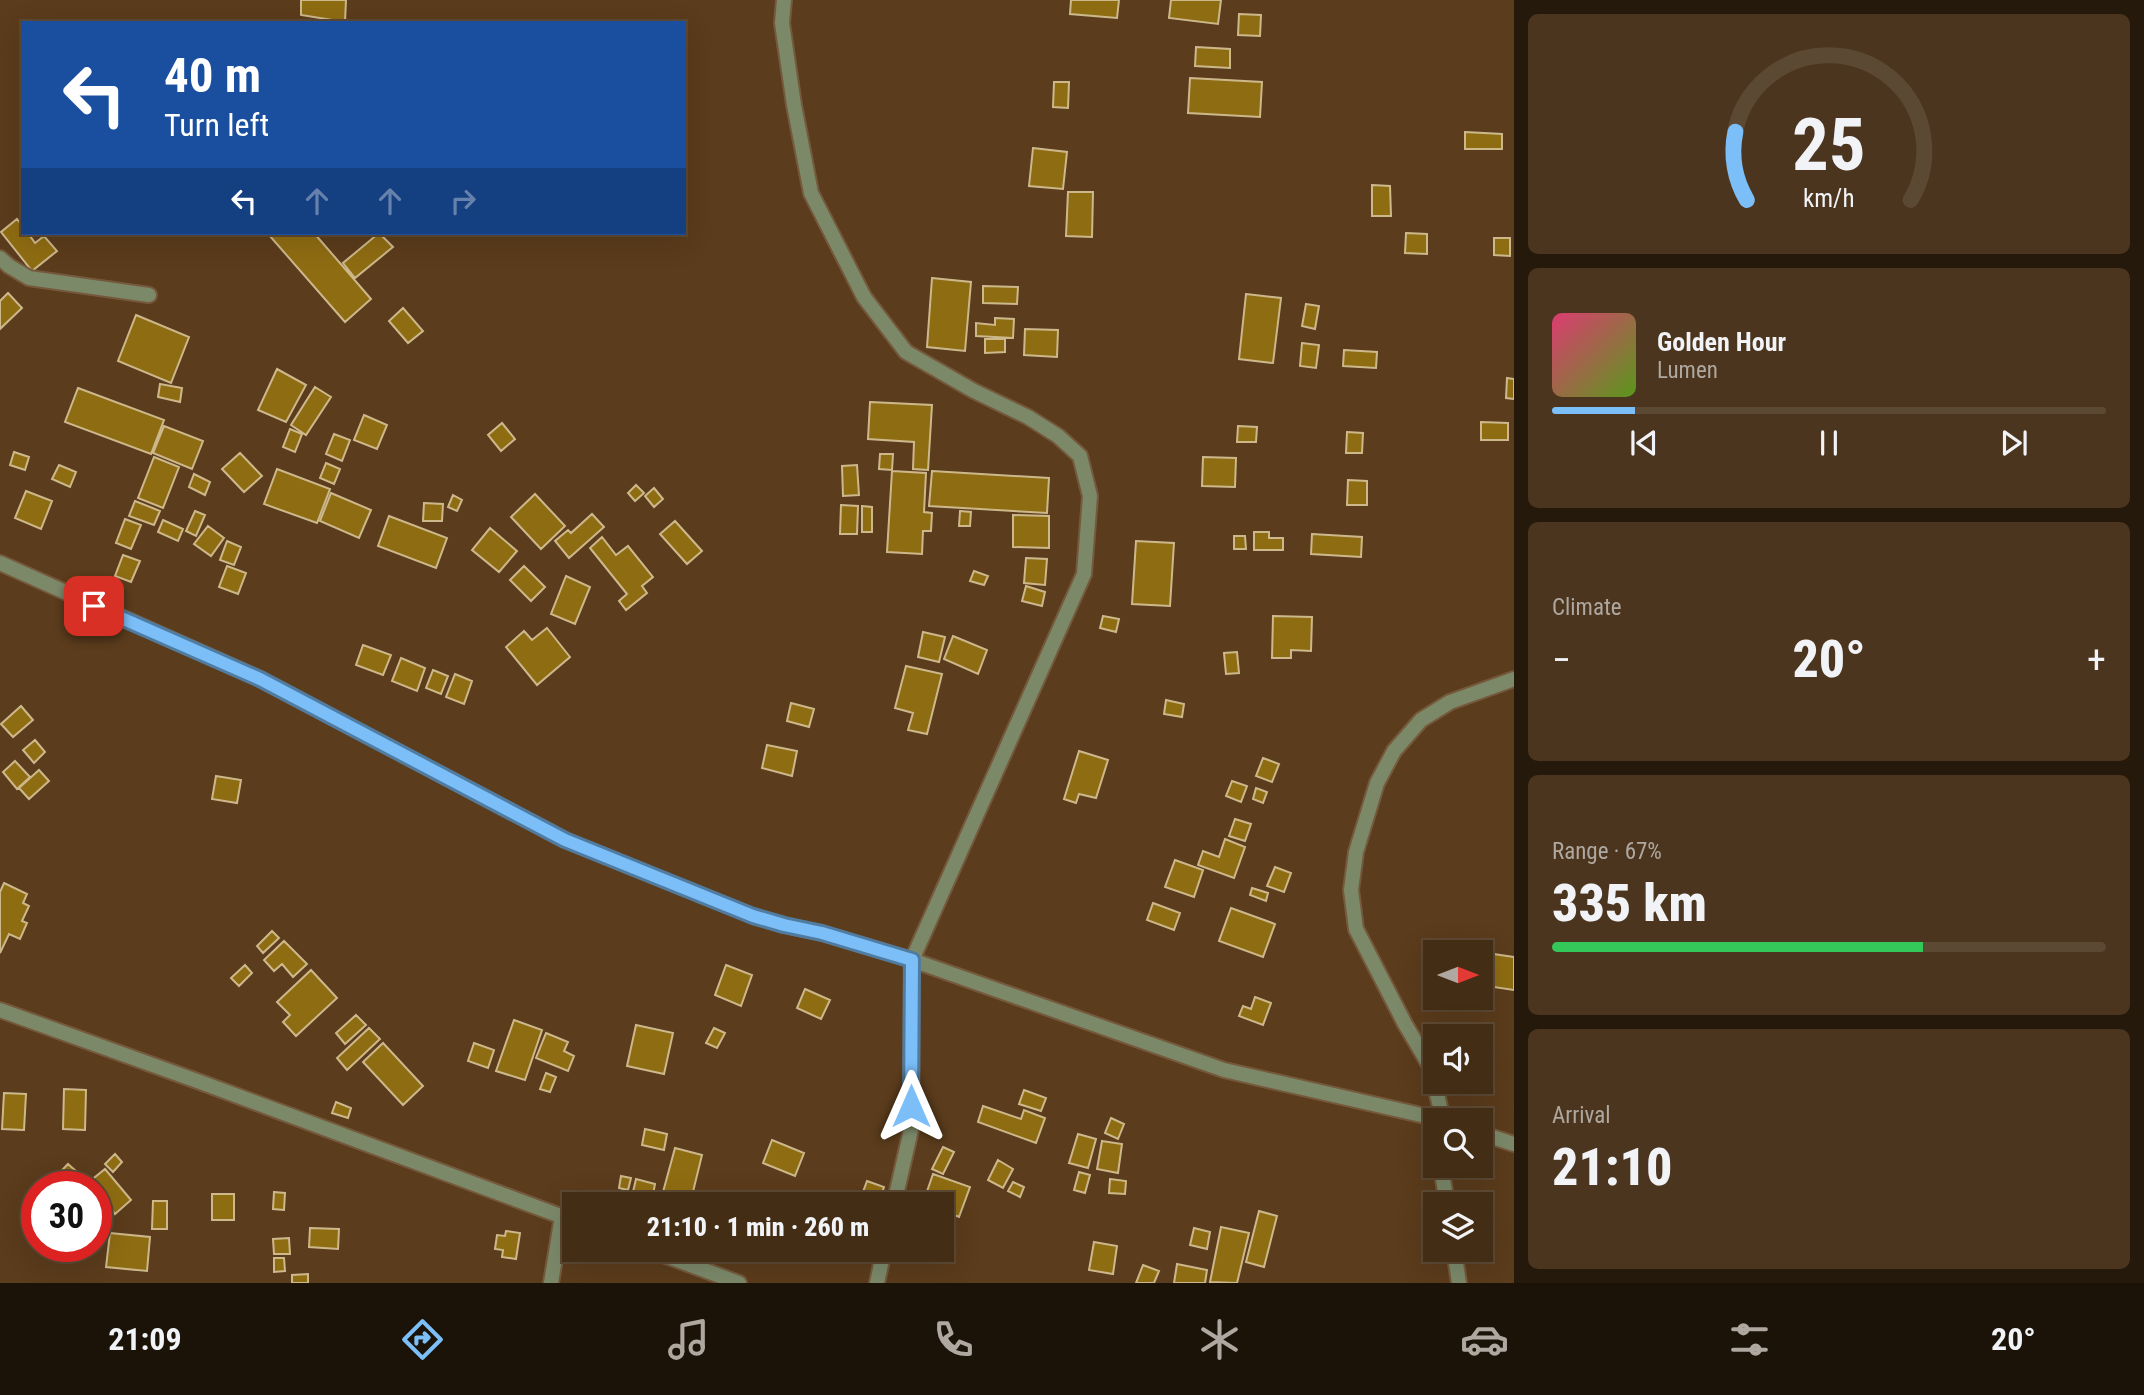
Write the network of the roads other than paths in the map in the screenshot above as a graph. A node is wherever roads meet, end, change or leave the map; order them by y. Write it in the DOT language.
graph roads {
  1 [pos="784,0"];
  2 [pos="0,258"];
  3 [pos="149,295"];
  4 [pos="0,563"];
  5 [pos="1514,679"];
  6 [pos="912,960"];
  7 [pos="0,1010"];
  8 [pos="1440,1108"];
  9 [pos="1423,1115"];
  10 [pos="1493,1137"];
  11 [pos="1514,1144"];
  12 [pos="897,1192"];
  13 [pos="562,1217"];
  14 [pos="562,1242"];
  15 [pos="682,1262"];
  16 [pos="881,1262"];
  17 [pos="1456,1262"];
  18 [pos="551,1283"];
  19 [pos="739,1283"];
  20 [pos="877,1283"];
  21 [pos="1459,1283"];
  1 -- 6 [label="street"];
  2 -- 3 [label="street"];
  4 -- 6 [label="street"];
  5 -- 8 [label="street"];
  6 -- 9 [label="street"];
  6 -- 12 [label="street"];
  7 -- 13 [label="street"];
  10 -- 11 [label="street"];
  14 -- 18 [label="street"];
  15 -- 19 [label="street"];
  16 -- 20 [label="street"];
  17 -- 21 [label="street"];
}
